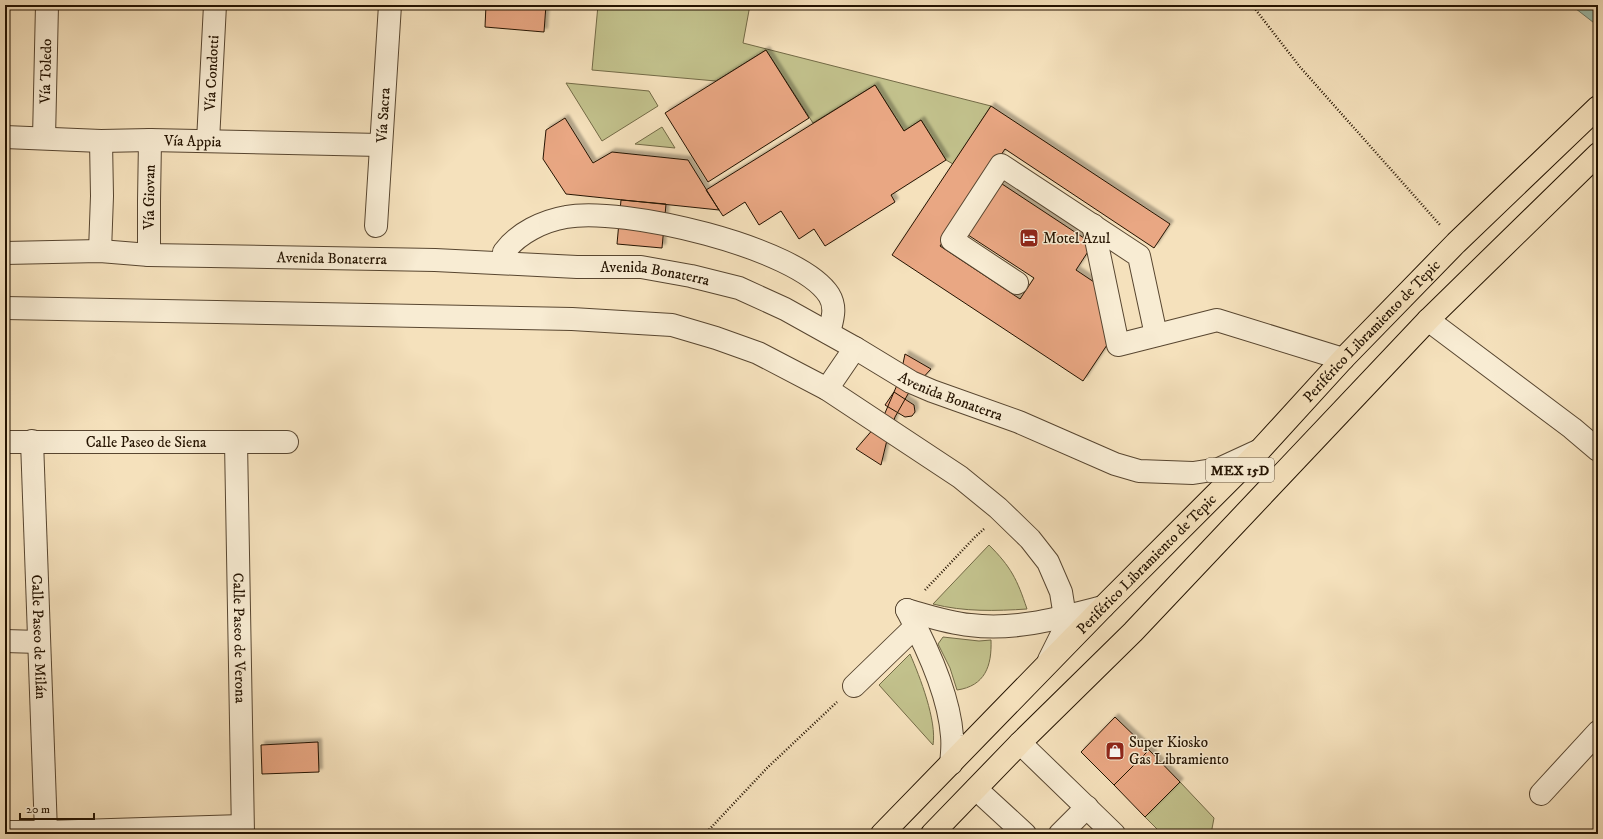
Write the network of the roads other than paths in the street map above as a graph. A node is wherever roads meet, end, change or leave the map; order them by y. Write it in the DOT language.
graph roads {
  1 [pos="47,5"];
  2 [pos="215,5"];
  3 [pos="390,5"];
  4 [pos="1598,107"];
  5 [pos="5,137"];
  6 [pos="44,138"];
  7 [pos="150,140"];
  8 [pos="101,141"];
  9 [pos="208,142"];
  10 [pos="380,144"];
  11 [pos="1598,154"];
  12 [pos="1093,225"];
  13 [pos="376,226"];
  14 [pos="100,252"];
  15 [pos="504,252"];
  16 [pos="5,253"];
  17 [pos="149,255"];
  18 [pos="1017,283"];
  19 [pos="5,308"];
  20 [pos="1428,320"];
  21 [pos="829,333"];
  22 [pos="1156,335"];
  23 [pos="855,348"];
  24 [pos="1343,359"];
  25 [pos="827,389"];
  26 [pos="32,441"];
  27 [pos="5,442"];
  28 [pos="236,442"];
  29 [pos="287,442"];
  30 [pos="1598,450"];
  31 [pos="1259,451"];
  32 [pos="1103,607"];
  33 [pos="1065,617"];
  34 [pos="912,618"];
  35 [pos="5,641"];
  36 [pos="39,642"];
  37 [pos="1045,668"];
  38 [pos="854,686"];
  39 [pos="1598,732"];
  40 [pos="1020,743"];
  41 [pos="951,764"];
  42 [pos="976,789"];
  43 [pos="1541,794"];
  44 [pos="1086,807"];
  45 [pos="243,830"];
  46 [pos="5,832"];
  47 [pos="46,832"];
  48 [pos="882,834"];
  49 [pos="932,834"];
  50 [pos="1025,834"];
  51 [pos="1060,834"];
  52 [pos="1114,834"];
  1 -- 6 [label="street, Vía Toledo"];
  2 -- 9 [label="street, Vía Condotti"];
  3 -- 10 [label="street, Vía Sacra"];
  4 -- 24 [label="highway, Periférico Libramiento de Tepic / MEX 15D"];
  5 -- 6 [label="street, Vía Appia"];
  6 -- 8 [label="street, Vía Appia"];
  7 -- 8 [label="street, Vía Appia"];
  7 -- 9 [label="street, Vía Appia"];
  7 -- 17 [label="street, Vía Giovan"];
  8 -- 14 [label="street"];
  9 -- 10 [label="street, Vía Appia"];
  10 -- 13 [label="street, Vía Sacra"];
  11 -- 20 [label="highway, MEX 15D"];
  12 -- 18 [label="street"];
  12 -- 22 [label="street"];
  12 -- 22 [label="street"];
  14 -- 16 [label="street, Avenida Bonaterra"];
  14 -- 17 [label="street, Avenida Bonaterra"];
  15 -- 21 [label="street"];
  17 -- 21 [label="street, Avenida Bonaterra"];
  19 -- 25 [label="street"];
  20 -- 30 [label="street"];
  20 -- 40 [label="highway, MEX 15D"];
  21 -- 23 [label="street, Avenida Bonaterra"];
  22 -- 24 [label="street"];
  23 -- 25 [label="street"];
  23 -- 31 [label="street, Avenida Bonaterra"];
  24 -- 31 [label="highway, Periférico Libramiento de Tepic / MEX 15D"];
  25 -- 33 [label="street"];
  26 -- 27 [label="street, Calle Paseo de Siena"];
  26 -- 28 [label="street, Calle Paseo de Siena"];
  26 -- 36 [label="street, Calle Paseo de Milán"];
  28 -- 29 [label="street, Calle Paseo de Siena"];
  28 -- 45 [label="street, Calle Paseo de Verona"];
  31 -- 32 [label="highway, Periférico Libramiento de Tepic / MEX 15D"];
  32 -- 33 [label="street"];
  32 -- 37 [label="highway, Periférico Libramiento de Tepic / MEX 15D"];
  33 -- 34 [label="street"];
  33 -- 37 [label="street"];
  34 -- 38 [label="street"];
  34 -- 41 [label="street"];
  35 -- 36 [label="street"];
  36 -- 47 [label="street, Calle Paseo de Milán"];
  37 -- 41 [label="highway, Periférico Libramiento de Tepic / MEX 15D"];
  39 -- 43 [label="street"];
  40 -- 42 [label="highway, MEX 15D"];
  40 -- 44 [label="street"];
  41 -- 48 [label="highway, Periférico Libramiento de Tepic / MEX 15D"];
  42 -- 49 [label="highway, MEX 15D"];
  42 -- 50 [label="street"];
  44 -- 51 [label="street"];
  44 -- 52 [label="street"];
  45 -- 47 [label="street"];
  46 -- 47 [label="street"];
}
